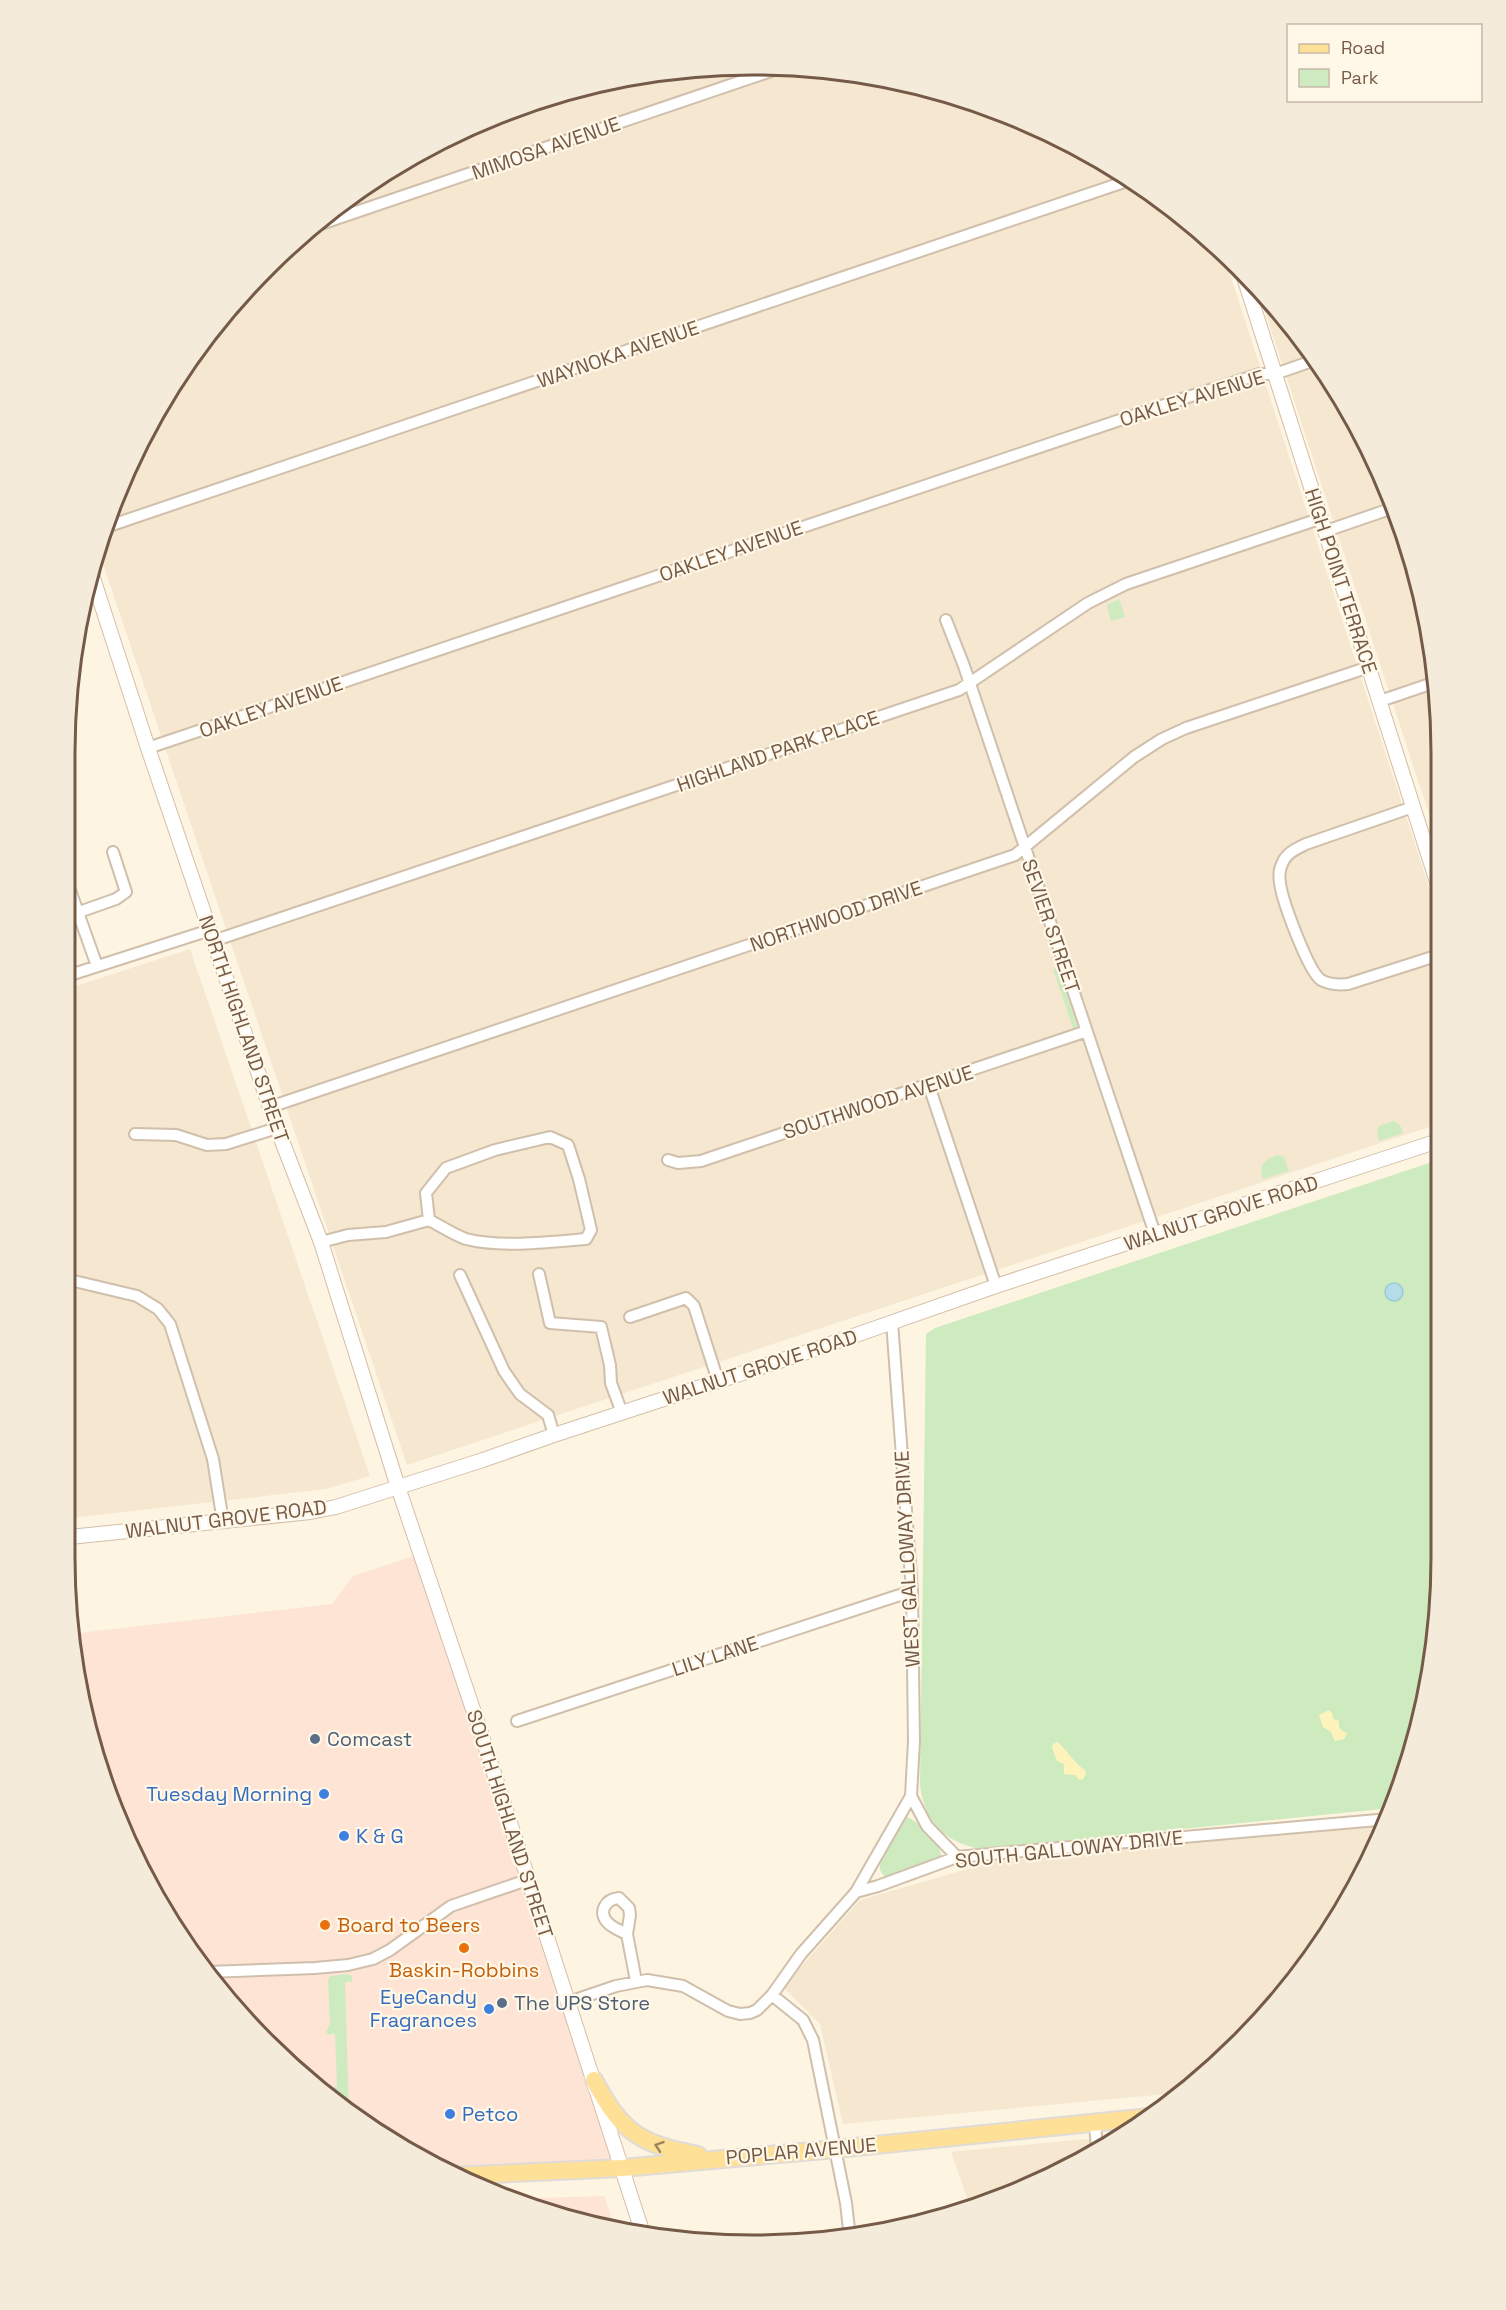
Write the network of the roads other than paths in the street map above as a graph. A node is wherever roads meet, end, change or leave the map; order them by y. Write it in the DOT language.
graph roads {
  1 [pos="759,75"];
  2 [pos="1120,183"];
  3 [pos="335,219"];
  4 [pos="1248,291"];
  5 [pos="1308,363"];
  6 [pos="1275,374"];
  7 [pos="1385,510"];
  8 [pos="115,524"];
  9 [pos="1324,524"];
  10 [pos="96,586"];
  11 [pos="98,591"];
  12 [pos="95,592"];
  13 [pos="946,620"];
  14 [pos="1369,667"];
  15 [pos="969,684"];
  16 [pos="1427,685"];
  17 [pos="1380,701"];
  18 [pos="148,748"];
  19 [pos="1413,807"];
  20 [pos="1025,849"];
  21 [pos="113,852"];
  22 [pos="1431,860"];
  23 [pos="75,901"];
  24 [pos="80,912"];
  25 [pos="212,935"];
  26 [pos="1431,958"];
  27 [pos="97,966"];
  28 [pos="75,973"];
  29 [pos="1087,1031"];
  30 [pos="928,1086"];
  31 [pos="270,1107"];
  32 [pos="277,1128"];
  33 [pos="135,1134"];
  34 [pos="1431,1143"];
  35 [pos="668,1160"];
  36 [pos="429,1220"];
  37 [pos="1155,1234"];
  38 [pos="321,1242"];
  39 [pos="539,1274"];
  40 [pos="460,1275"];
  41 [pos="75,1281"];
  42 [pos="996,1286"];
  43 [pos="630,1317"];
  44 [pos="892,1322"];
  45 [pos="718,1381"];
  46 [pos="622,1413"];
  47 [pos="554,1435"];
  48 [pos="398,1487"];
  49 [pos="223,1522"];
  50 [pos="75,1537"];
  51 [pos="912,1591"];
  52 [pos="517,1721"];
  53 [pos="911,1796"];
  54 [pos="1377,1820"];
  55 [pos="957,1857"];
  56 [pos="527,1880"];
  57 [pos="856,1892"];
  58 [pos="627,1934"];
  59 [pos="216,1972"];
  60 [pos="636,1981"];
  61 [pos="772,1995"];
  62 [pos="569,2002"];
  63 [pos="594,2080"];
  64 [pos="1135,2118"];
  65 [pos="1095,2122"];
  66 [pos="1096,2141"];
  67 [pos="836,2149"];
  68 [pos="716,2159"];
  69 [pos="622,2168"];
  70 [pos="475,2175"];
  71 [pos="640,2225"];
  72 [pos="849,2228"];
  1 -- 3 [label="street, MIMOSA AVENUE"];
  2 -- 8 [label="street, WAYNOKA AVENUE"];
  4 -- 6 [label="main road, HIGH POINT TERRACE"];
  5 -- 6 [label="street, OAKLEY AVENUE"];
  6 -- 9 [label="main road, HIGH POINT TERRACE"];
  6 -- 18 [label="street, OAKLEY AVENUE"];
  7 -- 9 [label="street, HIGHLAND PARK PLACE"];
  9 -- 14 [label="main road, HIGH POINT TERRACE"];
  9 -- 15 [label="street, HIGHLAND PARK PLACE"];
  10 -- 11 [label="main road, NORTH HIGHLAND STREET"];
  11 -- 12 [label="main road"];
  11 -- 18 [label="main road, NORTH HIGHLAND STREET"];
  13 -- 15 [label="street, SEVIER STREET"];
  14 -- 17 [label="main road, HIGH POINT TERRACE"];
  14 -- 20 [label="street, NORTHWOOD DRIVE"];
  15 -- 20 [label="street, SEVIER STREET"];
  15 -- 25 [label="street, HIGHLAND PARK PLACE"];
  16 -- 17 [label="street"];
  17 -- 19 [label="main road, HIGH POINT TERRACE"];
  18 -- 25 [label="main road, NORTH HIGHLAND STREET"];
  19 -- 22 [label="main road, HIGH POINT TERRACE"];
  19 -- 26 [label="street"];
  20 -- 29 [label="street, SEVIER STREET"];
  20 -- 31 [label="street, NORTHWOOD DRIVE"];
  21 -- 24 [label="street"];
  23 -- 24 [label="street"];
  24 -- 27 [label="street"];
  25 -- 27 [label="street, HIGHLAND PARK PLACE"];
  25 -- 31 [label="main road, NORTH HIGHLAND STREET"];
  27 -- 28 [label="street, HIGHLAND PARK PLACE"];
  29 -- 30 [label="street, SOUTHWOOD AVENUE"];
  29 -- 37 [label="street, SEVIER STREET"];
  30 -- 35 [label="street, SOUTHWOOD AVENUE"];
  30 -- 42 [label="street"];
  31 -- 32 [label="main road, NORTH HIGHLAND STREET"];
  32 -- 33 [label="street"];
  32 -- 38 [label="main road, NORTH HIGHLAND STREET"];
  34 -- 37 [label="main road, WALNUT GROVE ROAD"];
  36 -- 36 [label="street"];
  36 -- 38 [label="street"];
  37 -- 42 [label="main road, WALNUT GROVE ROAD"];
  38 -- 48 [label="main road, NORTH HIGHLAND STREET"];
  39 -- 46 [label="street"];
  40 -- 47 [label="street"];
  41 -- 49 [label="street"];
  42 -- 44 [label="main road, WALNUT GROVE ROAD"];
  43 -- 45 [label="street"];
  44 -- 45 [label="main road, WALNUT GROVE ROAD"];
  44 -- 51 [label="street, WEST GALLOWAY DRIVE"];
  45 -- 46 [label="main road, WALNUT GROVE ROAD"];
  46 -- 47 [label="main road, WALNUT GROVE ROAD"];
  47 -- 48 [label="main road, WALNUT GROVE ROAD"];
  48 -- 49 [label="main road, WALNUT GROVE ROAD"];
  48 -- 56 [label="main road, SOUTH HIGHLAND STREET"];
  49 -- 50 [label="main road, WALNUT GROVE ROAD"];
  51 -- 52 [label="street, LILY LANE"];
  51 -- 53 [label="street, WEST GALLOWAY DRIVE"];
  53 -- 55 [label="street"];
  53 -- 57 [label="street, WEST GALLOWAY DRIVE"];
  54 -- 55 [label="street, SOUTH GALLOWAY DRIVE"];
  55 -- 57 [label="street, SOUTH GALLOWAY DRIVE"];
  56 -- 59 [label="street"];
  56 -- 62 [label="main road, SOUTH HIGHLAND STREET"];
  57 -- 61 [label="street"];
  58 -- 60 [label="street"];
  60 -- 61 [label="street"];
  60 -- 62 [label="street"];
  61 -- 67 [label="street"];
  62 -- 63 [label="main road, SOUTH HIGHLAND STREET"];
  68 -- 63 [label="main road, one-way"];
  63 -- 69 [label="main road, SOUTH HIGHLAND STREET"];
  64 -- 65 [label="main road, POPLAR AVENUE"];
  65 -- 66 [label="street"];
  65 -- 67 [label="main road, POPLAR AVENUE"];
  67 -- 68 [label="main road, POPLAR AVENUE"];
  67 -- 72 [label="street"];
  68 -- 69 [label="main road, POPLAR AVENUE"];
  69 -- 70 [label="main road, POPLAR AVENUE"];
  69 -- 71 [label="main road, SOUTH HIGHLAND STREET"];
}
